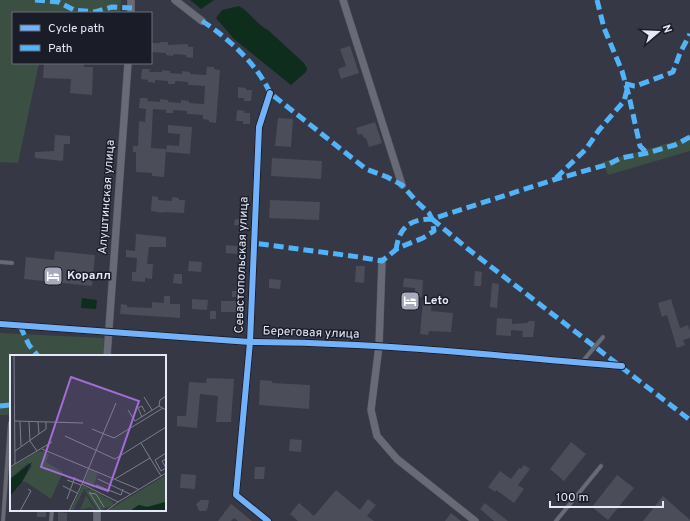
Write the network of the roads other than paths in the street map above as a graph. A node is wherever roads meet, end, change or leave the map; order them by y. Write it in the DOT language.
graph roads {
  1 [pos="131,0"];
  2 [pos="175,0"];
  3 [pos="343,0"];
  4 [pos="131,12"];
  5 [pos="202,21"];
  6 [pos="128,64"];
  7 [pos="270,93"];
  8 [pos="402,185"];
  9 [pos="382,261"];
  10 [pos="0,262"];
  11 [pos="12,263"];
  12 [pos="0,324"];
  13 [pos="108,332"];
  14 [pos="604,337"];
  15 [pos="250,342"];
  16 [pos="379,346"];
  17 [pos="107,355"];
  18 [pos="580,363"];
  19 [pos="622,366"];
  20 [pos="10,422"];
  21 [pos="601,466"];
  22 [pos="52,511"];
  23 [pos="97,511"];
  24 [pos="3,521"];
  25 [pos="51,521"];
  26 [pos="96,521"];
  27 [pos="268,521"];
  28 [pos="475,521"];
  29 [pos="556,521"];
  1 -- 4 [label="street"];
  2 -- 5 [label="street"];
  3 -- 8 [label="street"];
  6 -- 13 [label="street, Алуштинская улица"];
  7 -- 15 [label="street, Севастопольская улица"];
  9 -- 16 [label="street"];
  10 -- 11 [label="lane"];
  12 -- 13 [label="street, Береговая улица"];
  13 -- 15 [label="street, Береговая улица"];
  13 -- 17 [label="street, Алуштинская улица"];
  14 -- 18 [label="lane"];
  15 -- 16 [label="street, Береговая улица"];
  15 -- 27 [label="street, Севастопольская улица"];
  16 -- 18 [label="street, Береговая улица"];
  16 -- 28 [label="street"];
  18 -- 19 [label="street, Береговая улица"];
  20 -- 24 [label="lane"];
  21 -- 29 [label="lane"];
  22 -- 25 [label="lane"];
  23 -- 26 [label="street"];
}
